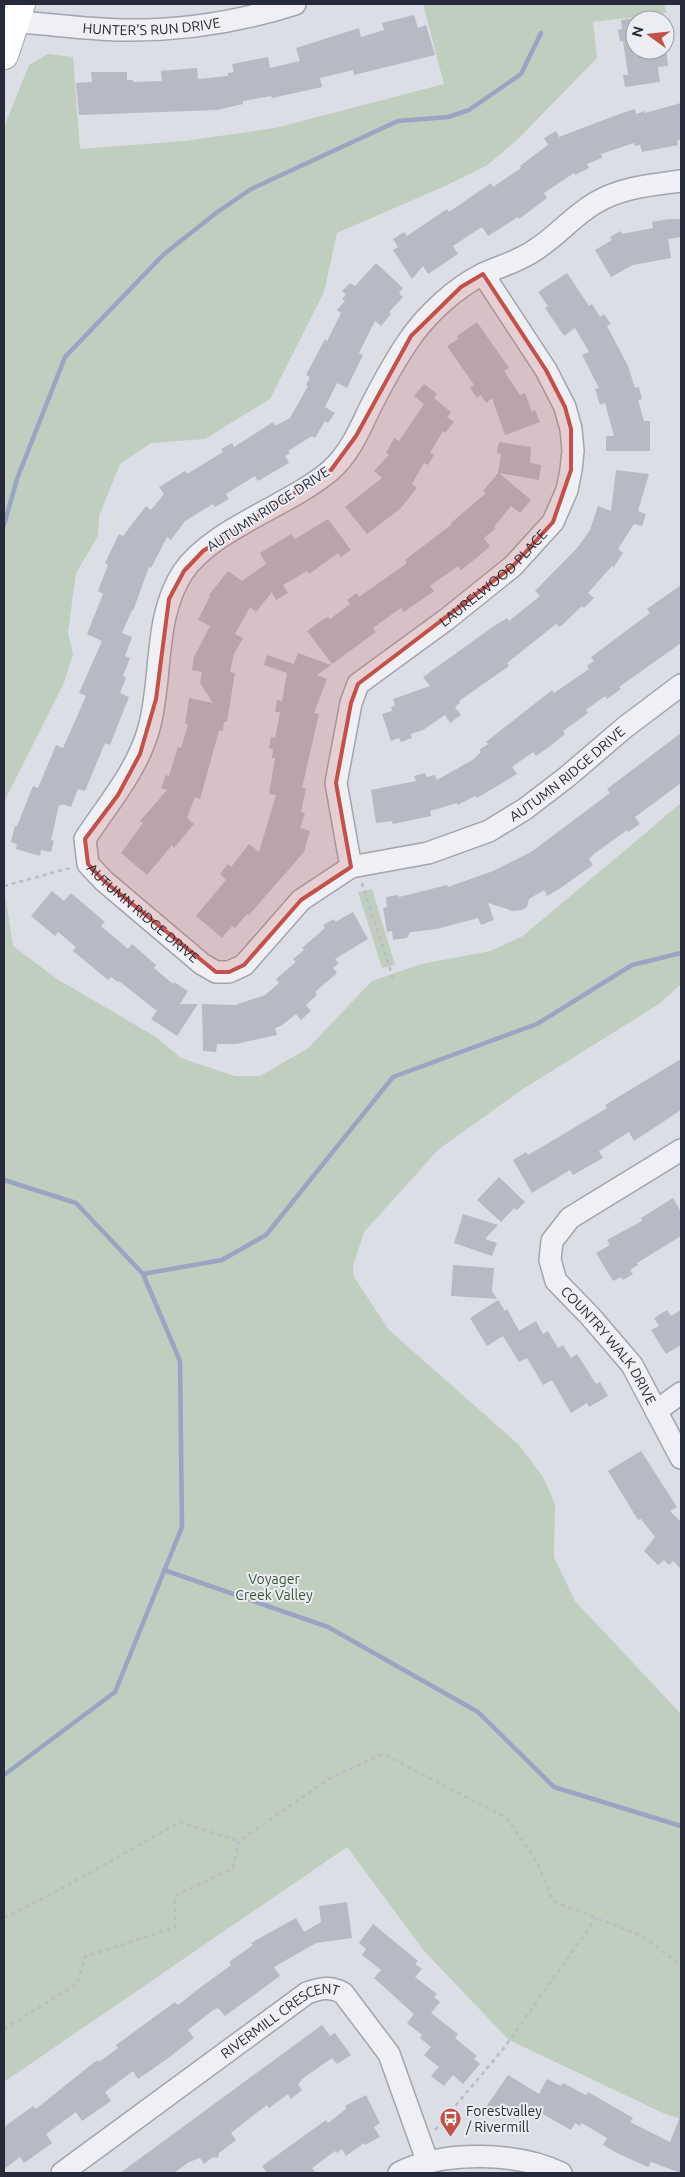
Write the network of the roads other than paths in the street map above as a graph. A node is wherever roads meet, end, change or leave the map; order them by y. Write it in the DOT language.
graph roads {
  1 [pos="295,4"];
  2 [pos="13,16"];
  3 [pos="4,55"];
  4 [pos="681,181"];
  5 [pos="483,274"];
  6 [pos="681,685"];
  7 [pos="353,866"];
  8 [pos="681,1150"];
  9 [pos="681,1393"];
  10 [pos="656,1411"];
  11 [pos="681,1458"];
  12 [pos="428,2163"];
  13 [pos="62,2173"];
  14 [pos="399,2173"];
  15 [pos="562,2173"];
  1 -- 2 [label="street, HUNTER'S RUN DRIVE"];
  2 -- 3 [label="main road"];
  4 -- 5 [label="street, AUTUMN RIDGE DRIVE"];
  5 -- 7 [label="street, LAURELWOOD PLACE"];
  5 -- 7 [label="street, AUTUMN RIDGE DRIVE"];
  6 -- 7 [label="street, AUTUMN RIDGE DRIVE"];
  8 -- 10 [label="street, COUNTRY WALK DRIVE"];
  9 -- 10 [label="street"];
  10 -- 11 [label="street, COUNTRY WALK DRIVE"];
  12 -- 13 [label="street, RIVERMILL CRESCENT"];
  12 -- 14 [label="street"];
  12 -- 15 [label="street"];
}
